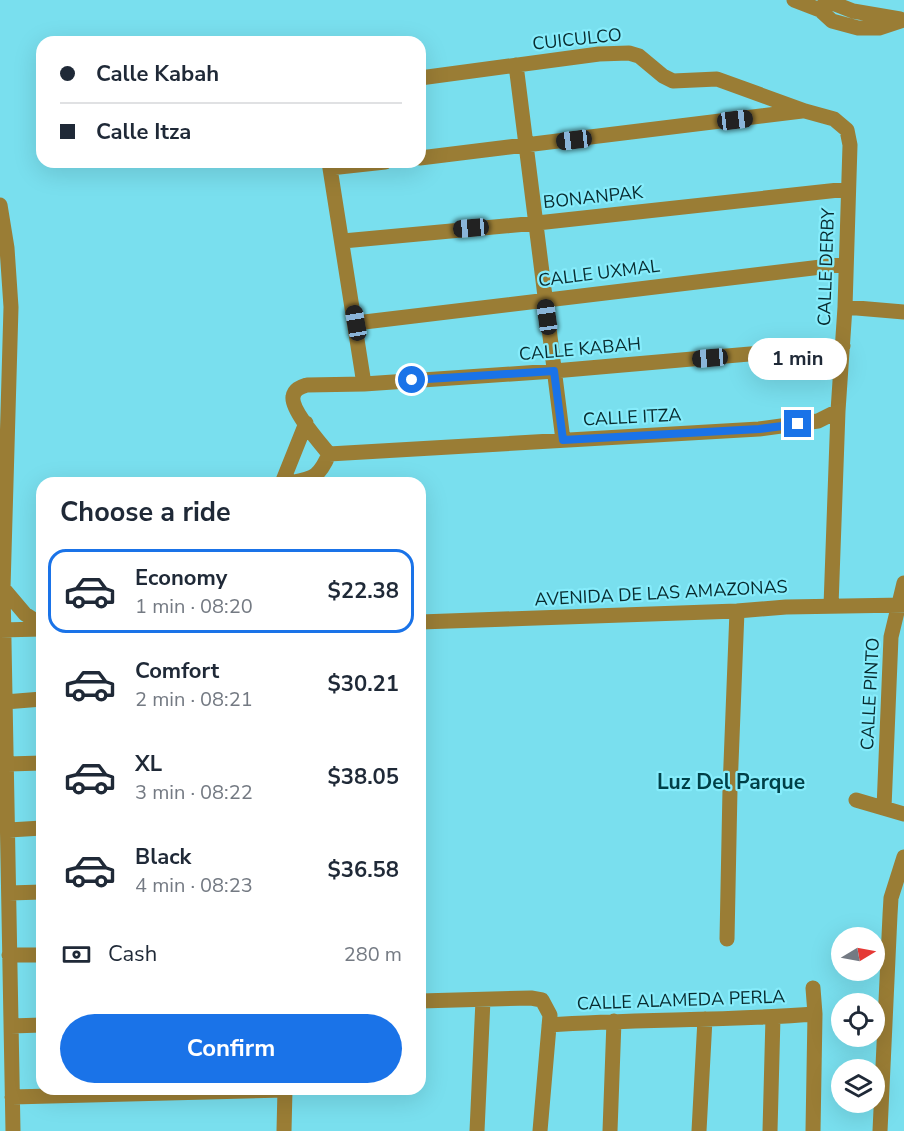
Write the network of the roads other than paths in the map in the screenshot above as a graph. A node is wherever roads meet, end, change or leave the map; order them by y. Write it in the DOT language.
graph roads {
  1 [pos="794,0"];
  2 [pos="825,0"];
  3 [pos="904,20"];
  4 [pos="516,65"];
  5 [pos="426,77"];
  6 [pos="805,111"];
  7 [pos="528,146"];
  8 [pos="850,146"];
  9 [pos="426,157"];
  10 [pos="330,168"];
  11 [pos="848,189"];
  12 [pos="0,205"];
  13 [pos="537,223"];
  14 [pos="343,241"];
  15 [pos="846,264"];
  16 [pos="544,299"];
  17 [pos="845,307"];
  18 [pos="904,312"];
  19 [pos="356,323"];
  20 [pos="843,346"];
  21 [pos="554,371"];
  22 [pos="364,384"];
  23 [pos="838,411"];
  24 [pos="306,423"];
  25 [pos="563,440"];
  26 [pos="329,454"];
  27 [pos="284,477"];
  28 [pos="312,477"];
  29 [pos="904,583"];
  30 [pos="3,588"];
  31 [pos="901,605"];
  32 [pos="831,606"];
  33 [pos="737,611"];
  34 [pos="36,622"];
  35 [pos="426,622"];
  36 [pos="36,627"];
  37 [pos="2,629"];
  38 [pos="36,699"];
  39 [pos="5,702"];
  40 [pos="36,763"];
  41 [pos="8,764"];
  42 [pos="856,800"];
  43 [pos="884,808"];
  44 [pos="904,813"];
  45 [pos="36,828"];
  46 [pos="9,830"];
  47 [pos="904,857"];
  48 [pos="9,892"];
  49 [pos="36,892"];
  50 [pos="727,939"];
  51 [pos="36,955"];
  52 [pos="9,956"];
  53 [pos="813,988"];
  54 [pos="483,1000"];
  55 [pos="426,1001"];
  56 [pos="815,1014"];
  57 [pos="773,1017"];
  58 [pos="705,1019"];
  59 [pos="614,1021"];
  60 [pos="549,1024"];
  61 [pos="36,1025"];
  62 [pos="11,1026"];
  63 [pos="90,1095"];
  64 [pos="285,1095"];
  65 [pos="12,1097"];
  66 [pos="13,1131"];
  67 [pos="284,1131"];
  68 [pos="477,1131"];
  69 [pos="540,1131"];
  70 [pos="610,1131"];
  71 [pos="699,1131"];
  72 [pos="770,1131"];
  73 [pos="813,1131"];
  74 [pos="880,1131"];
  1 -- 3 [label="street"];
  2 -- 3 [label="street"];
  4 -- 5 [label="street, CUICULCO"];
  4 -- 6 [label="street, CUICULCO"];
  4 -- 7 [label="street"];
  6 -- 7 [label="street"];
  6 -- 8 [label="street, CUICULCO"];
  7 -- 9 [label="street"];
  7 -- 13 [label="street"];
  8 -- 11 [label="street, CALLE DERBY"];
  10 -- 14 [label="street"];
  11 -- 13 [label="street, BONANPAK"];
  11 -- 15 [label="street, CALLE DERBY"];
  12 -- 30 [label="street"];
  13 -- 14 [label="street, BONANPAK"];
  13 -- 16 [label="street"];
  14 -- 19 [label="street"];
  15 -- 16 [label="street, CALLE UXMAL"];
  15 -- 17 [label="street, CALLE DERBY"];
  16 -- 19 [label="street, CALLE UXMAL"];
  16 -- 21 [label="street"];
  17 -- 18 [label="street"];
  17 -- 20 [label="street, CALLE DERBY"];
  19 -- 22 [label="street"];
  20 -- 21 [label="street, CALLE KABAH"];
  20 -- 23 [label="street, CALLE DERBY"];
  21 -- 22 [label="street, CALLE KABAH"];
  21 -- 25 [label="street"];
  22 -- 24 [label="street, CALLE KABAH"];
  23 -- 25 [label="street, CALLE ITZA"];
  23 -- 32 [label="street, CALLE DERBY"];
  24 -- 26 [label="street"];
  24 -- 27 [label="street"];
  25 -- 26 [label="street, CALLE ITZA"];
  26 -- 28 [label="street"];
  29 -- 31 [label="street, CALLE PINTO"];
  30 -- 34 [label="street"];
  30 -- 37 [label="street"];
  31 -- 32 [label="street, AVENIDA DE LAS AMAZONAS"];
  31 -- 43 [label="street, CALLE PINTO"];
  32 -- 33 [label="street, AVENIDA DE LAS AMAZONAS"];
  33 -- 35 [label="street, AVENIDA DE LAS AMAZONAS"];
  33 -- 50 [label="street"];
  36 -- 37 [label="street"];
  37 -- 39 [label="street"];
  38 -- 39 [label="street"];
  39 -- 41 [label="street"];
  40 -- 41 [label="street"];
  41 -- 46 [label="street"];
  42 -- 43 [label="street"];
  43 -- 44 [label="street"];
  45 -- 46 [label="street"];
  46 -- 48 [label="street"];
  47 -- 74 [label="street"];
  48 -- 49 [label="street"];
  48 -- 52 [label="street"];
  51 -- 52 [label="street"];
  52 -- 62 [label="street"];
  53 -- 56 [label="street"];
  54 -- 55 [label="street"];
  54 -- 60 [label="street"];
  54 -- 68 [label="street"];
  56 -- 57 [label="street, CALLE ALAMEDA PERLA"];
  56 -- 73 [label="street"];
  57 -- 58 [label="street, CALLE ALAMEDA PERLA"];
  57 -- 72 [label="street"];
  58 -- 59 [label="street, CALLE ALAMEDA PERLA"];
  58 -- 71 [label="street"];
  59 -- 60 [label="street, CALLE ALAMEDA PERLA"];
  59 -- 70 [label="street"];
  60 -- 69 [label="street"];
  61 -- 62 [label="street"];
  62 -- 65 [label="street"];
  63 -- 65 [label="street"];
  64 -- 67 [label="street"];
  65 -- 66 [label="street"];
}
